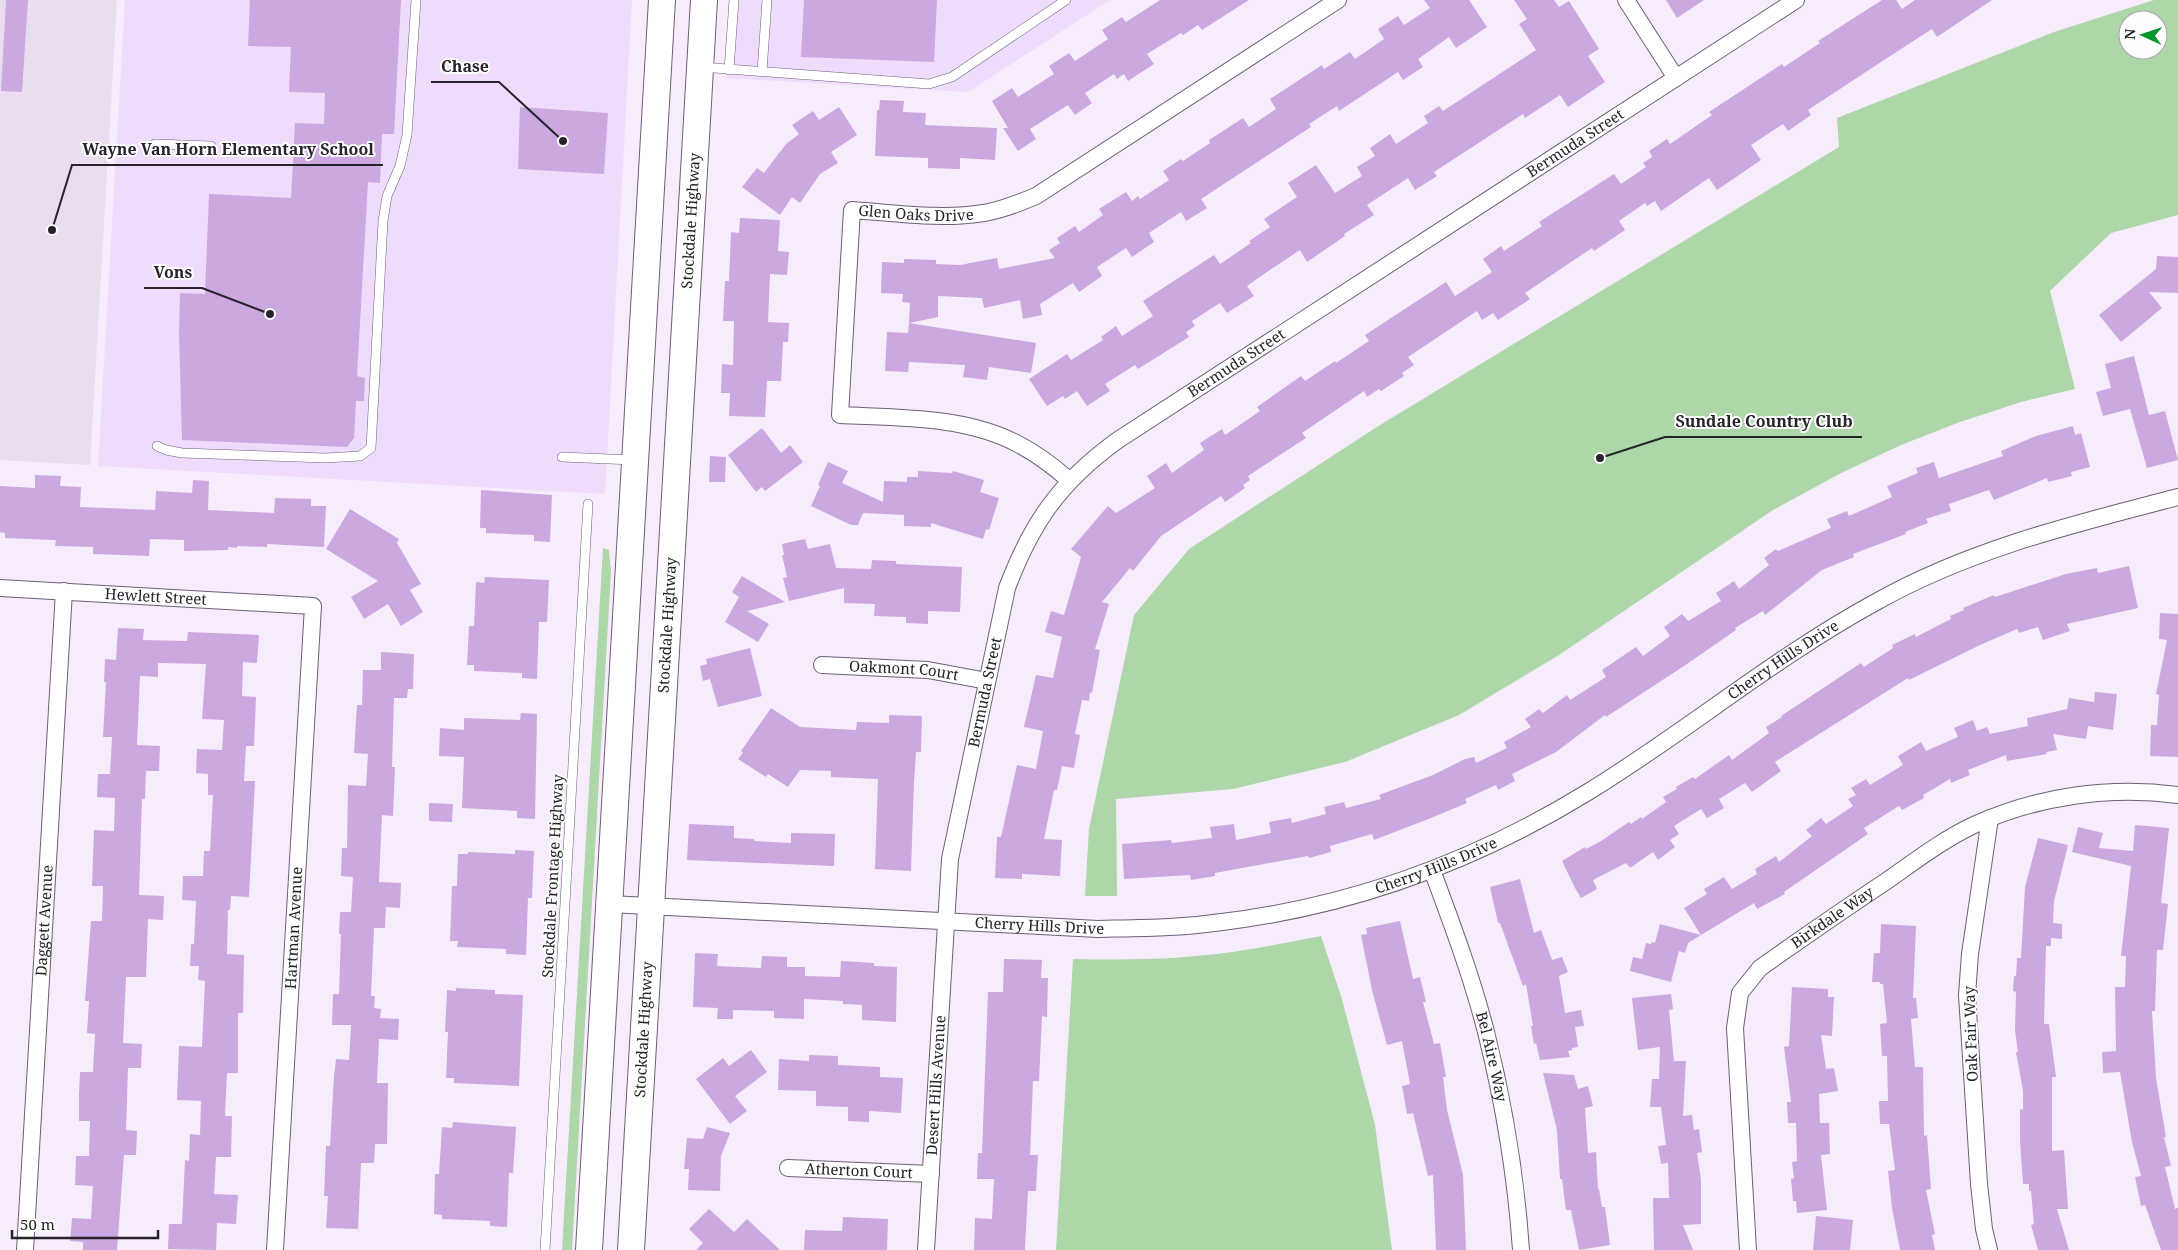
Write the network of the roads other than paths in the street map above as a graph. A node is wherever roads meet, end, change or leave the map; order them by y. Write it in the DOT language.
graph roads {
  1 [pos="416,0"];
  2 [pos="662,0"];
  3 [pos="704,0"];
  4 [pos="734,0"];
  5 [pos="767,0"];
  6 [pos="1066,0"];
  7 [pos="1338,0"];
  8 [pos="1626,0"];
  9 [pos="1796,0"];
  10 [pos="701,68"];
  11 [pos="730,70"];
  12 [pos="762,72"];
  13 [pos="1676,78"];
  14 [pos="155,144"];
  15 [pos="211,146"];
  16 [pos="157,446"];
  17 [pos="562,457"];
  18 [pos="635,460"];
  19 [pos="1070,480"];
  20 [pos="2178,497"];
  21 [pos="588,504"];
  22 [pos="0,588"];
  23 [pos="64,591"];
  24 [pos="313,606"];
  25 [pos="822,665"];
  26 [pos="987,681"];
  27 [pos="2178,795"];
  28 [pos="1990,818"];
  29 [pos="1432,870"];
  30 [pos="610,904"];
  31 [pos="651,906"];
  32 [pos="946,920"];
  33 [pos="788,1168"];
  34 [pos="931,1174"];
  35 [pos="25,1250"];
  36 [pos="275,1250"];
  37 [pos="545,1250"];
  38 [pos="589,1250"];
  39 [pos="631,1250"];
  40 [pos="926,1250"];
  41 [pos="1521,1250"];
  42 [pos="1748,1250"];
  43 [pos="1989,1250"];
  1 -- 16 [label="lane"];
  2 -- 18 [label="main road"];
  3 -- 10 [label="main road, Stockdale Highway"];
  4 -- 11 [label="lane"];
  5 -- 12 [label="lane"];
  6 -- 12 [label="lane"];
  7 -- 19 [label="street, Glen Oaks Drive"];
  8 -- 13 [label="street"];
  9 -- 13 [label="street, Bermuda Street"];
  10 -- 11 [label="lane"];
  10 -- 31 [label="main road, Stockdale Highway"];
  11 -- 12 [label="lane"];
  13 -- 19 [label="street, Bermuda Street"];
  14 -- 15 [label="lane"];
  17 -- 18 [label="lane"];
  18 -- 30 [label="main road"];
  19 -- 26 [label="street, Bermuda Street"];
  20 -- 29 [label="street, Cherry Hills Drive"];
  21 -- 37 [label="lane, Stockdale Frontage Highway"];
  22 -- 23 [label="street, Hewlett Street"];
  23 -- 24 [label="street, Hewlett Street"];
  23 -- 35 [label="street, Daggett Avenue"];
  24 -- 36 [label="street, Hartman Avenue"];
  25 -- 26 [label="street, Oakmont Court"];
  26 -- 32 [label="street, Bermuda Street"];
  27 -- 28 [label="street, Birkdale Way"];
  28 -- 42 [label="street, Birkdale Way"];
  28 -- 43 [label="street, Oak Fair Way"];
  29 -- 32 [label="street, Cherry Hills Drive"];
  29 -- 41 [label="street, Bel Aire Way"];
  30 -- 31 [label="street, Cherry Hills Drive"];
  30 -- 38 [label="main road"];
  31 -- 32 [label="street, Cherry Hills Drive"];
  31 -- 39 [label="main road, Stockdale Highway"];
  32 -- 34 [label="street, Desert Hills Avenue"];
  33 -- 34 [label="street, Atherton Court"];
  34 -- 40 [label="street, Desert Hills Avenue"];
}
